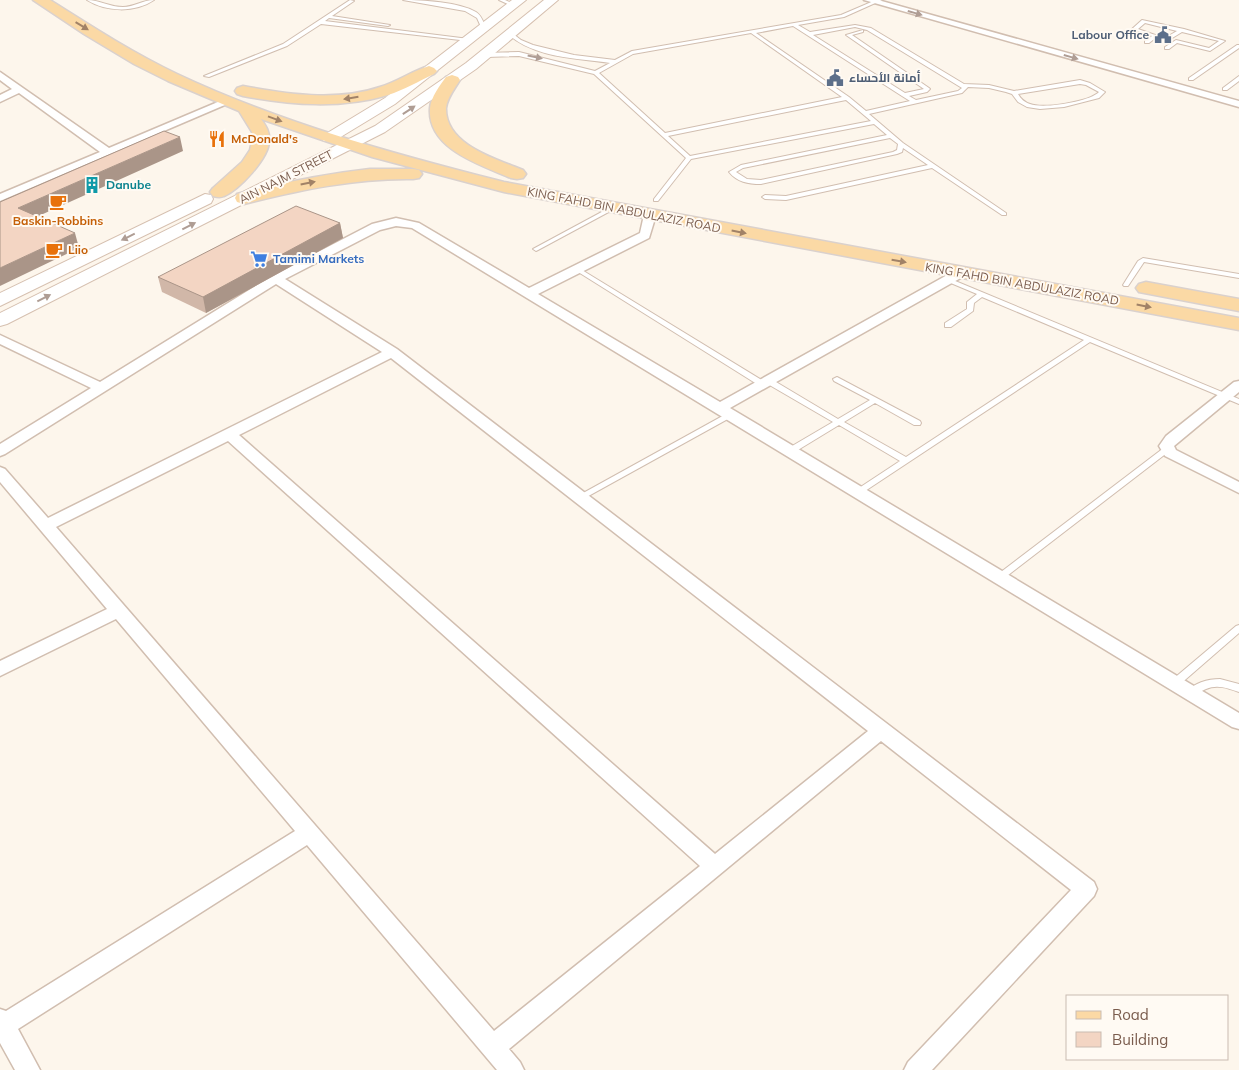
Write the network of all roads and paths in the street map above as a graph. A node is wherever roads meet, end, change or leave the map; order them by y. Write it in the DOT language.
graph roads {
  1 [pos="40,0"];
  2 [pos="152,0"];
  3 [pos="405,0"];
  4 [pos="552,0"];
  5 [pos="352,1"];
  6 [pos="874,1"];
  7 [pos="83,2"];
  8 [pos="512,2"];
  9 [pos="328,17"];
  10 [pos="98,18"];
  11 [pos="320,22"];
  12 [pos="361,22"];
  13 [pos="793,24"];
  14 [pos="388,25"];
  15 [pos="354,27"];
  16 [pos="484,28"];
  17 [pos="869,29"];
  18 [pos="382,30"];
  19 [pos="1182,30"];
  20 [pos="416,32"];
  21 [pos="752,32"];
  22 [pos="510,34"];
  23 [pos="809,34"];
  24 [pos="1156,36"];
  25 [pos="131,38"];
  26 [pos="1167,39"];
  27 [pos="469,40"];
  28 [pos="1147,42"];
  29 [pos="1176,42"];
  30 [pos="1239,46"];
  31 [pos="1167,48"];
  32 [pos="486,54"];
  33 [pos="164,56"];
  34 [pos="615,62"];
  35 [pos="190,68"];
  36 [pos="429,71"];
  37 [pos="596,73"];
  38 [pos="0,75"];
  39 [pos="206,76"];
  40 [pos="1186,78"];
  41 [pos="1239,78"];
  42 [pos="452,80"];
  43 [pos="963,86"];
  44 [pos="1216,86"];
  45 [pos="19,89"];
  46 [pos="1239,92"];
  47 [pos="1014,94"];
  48 [pos="904,95"];
  49 [pos="847,98"];
  50 [pos="0,100"];
  51 [pos="244,100"];
  52 [pos="229,101"];
  53 [pos="915,102"];
  54 [pos="1239,104"];
  55 [pos="865,113"];
  56 [pos="875,122"];
  57 [pos="664,135"];
  58 [pos="368,136"];
  59 [pos="891,136"];
  60 [pos="348,137"];
  61 [pos="328,138"];
  62 [pos="901,144"];
  63 [pos="107,152"];
  64 [pos="689,158"];
  65 [pos="933,166"];
  66 [pos="518,174"];
  67 [pos="485,182"];
  68 [pos="219,192"];
  69 [pos="765,197"];
  70 [pos="0,198"];
  71 [pos="244,198"];
  72 [pos="613,208"];
  73 [pos="653,208"];
  74 [pos="1004,214"];
  75 [pos="536,249"];
  76 [pos="577,269"];
  77 [pos="955,276"];
  78 [pos="1239,276"];
  79 [pos="276,279"];
  80 [pos="1126,285"];
  81 [pos="530,293"];
  82 [pos="982,294"];
  83 [pos="0,300"];
  84 [pos="1239,304"];
  85 [pos="0,320"];
  86 [pos="1239,324"];
  87 [pos="948,325"];
  88 [pos="0,339"];
  89 [pos="1090,340"];
  90 [pos="392,352"];
  91 [pos="837,379"];
  92 [pos="766,383"];
  93 [pos="1239,385"];
  94 [pos="102,388"];
  95 [pos="1232,399"];
  96 [pos="874,400"];
  97 [pos="725,412"];
  98 [pos="838,421"];
  99 [pos="917,423"];
  100 [pos="229,434"];
  101 [pos="1168,449"];
  102 [pos="0,451"];
  103 [pos="790,451"];
  104 [pos="906,461"];
  105 [pos="0,472"];
  106 [pos="1239,488"];
  107 [pos="859,492"];
  108 [pos="580,497"];
  109 [pos="46,526"];
  110 [pos="1000,578"];
  111 [pos="118,611"];
  112 [pos="1239,628"];
  113 [pos="0,669"];
  114 [pos="1175,683"];
  115 [pos="1239,688"];
  116 [pos="1191,693"];
  117 [pos="1239,722"];
  118 [pos="881,731"];
  119 [pos="309,833"];
  120 [pos="715,866"];
  121 [pos="2,1023"];
  122 [pos="493,1047"];
  123 [pos="28,1070"];
  124 [pos="512,1070"];
  125 [pos="916,1070"];
  1 -- 52 [label="main road, KING FAHD BIN ABDULAZIZ ROAD, one-way"];
  2 -- 7 [label="lane"];
  3 -- 16 [label="lane"];
  4 -- 22 [label="main road"];
  5 -- 9 [label="lane"];
  6 -- 13 [label="lane"];
  6 -- 54 [label="street, one-way"];
  7 -- 10 [label="main road"];
  8 -- 16 [label="main road, AIN NAJM STREET"];
  9 -- 11 [label="lane"];
  9 -- 12 [label="lane"];
  11 -- 15 [label="lane"];
  11 -- 39 [label="lane"];
  12 -- 14 [label="lane"];
  12 -- 15 [label="lane"];
  13 -- 21 [label="lane"];
  13 -- 23 [label="lane"];
  14 -- 18 [label="lane"];
  14 -- 20 [label="lane"];
  15 -- 18 [label="lane"];
  16 -- 27 [label="main road, AIN NAJM STREET"];
  17 -- 23 [label="lane"];
  17 -- 43 [label="lane"];
  17 -- 48 [label="lane"];
  18 -- 20 [label="lane"];
  19 -- 24 [label="lane"];
  19 -- 26 [label="lane"];
  19 -- 29 [label="lane"];
  20 -- 27 [label="lane"];
  21 -- 34 [label="lane"];
  21 -- 49 [label="lane"];
  22 -- 32 [label="main road"];
  22 -- 34 [label="lane"];
  23 -- 48 [label="lane"];
  24 -- 26 [label="lane"];
  24 -- 28 [label="lane"];
  25 -- 33 [label="main road"];
  26 -- 29 [label="lane"];
  27 -- 36 [label="main road, AIN NAJM STREET"];
  29 -- 31 [label="lane"];
  30 -- 40 [label="lane"];
  32 -- 37 [label="lane, one-way"];
  32 -- 42 [label="main road"];
  34 -- 37 [label="lane"];
  35 -- 39 [label="main road, KING FAHD BIN ABDULAZIZ ROAD"];
  36 -- 51 [label="main road, one-way"];
  36 -- 60 [label="main road, AIN NAJM STREET"];
  37 -- 57 [label="lane"];
  38 -- 45 [label="street"];
  39 -- 51 [label="main road, KING FAHD BIN ABDULAZIZ ROAD"];
  40 -- 44 [label="street"];
  41 -- 44 [label="lane"];
  58 -- 42 [label="main road, one-way"];
  42 -- 66 [label="main road"];
  43 -- 47 [label="lane"];
  43 -- 53 [label="lane"];
  44 -- 46 [label="street"];
  45 -- 50 [label="street"];
  45 -- 63 [label="street"];
  47 -- 47 [label="lane"];
  48 -- 53 [label="lane"];
  49 -- 55 [label="lane"];
  49 -- 57 [label="lane"];
  51 -- 52 [label="main road, KING FAHD BIN ABDULAZIZ ROAD"];
  51 -- 60 [label="main road, KING FAHD BIN ABDULAZIZ ROAD"];
  51 -- 61 [label="main road, KING FAHD BIN ABDULAZIZ ROAD, one-way"];
  51 -- 68 [label="main road"];
  52 -- 63 [label="street"];
  53 -- 55 [label="lane"];
  55 -- 56 [label="lane"];
  56 -- 59 [label="lane"];
  56 -- 64 [label="lane"];
  57 -- 64 [label="lane"];
  58 -- 60 [label="main road, KING FAHD BIN ABDULAZIZ ROAD"];
  58 -- 66 [label="main road, KING FAHD BIN ABDULAZIZ ROAD"];
  59 -- 62 [label="lane"];
  59 -- 62 [label="lane"];
  60 -- 61 [label="main road, KING FAHD BIN ABDULAZIZ ROAD"];
  60 -- 67 [label="main road, KING FAHD BIN ABDULAZIZ ROAD"];
  60 -- 71 [label="main road, AIN NAJM STREET"];
  61 -- 68 [label="main road, AIN NAJM STREET"];
  62 -- 65 [label="lane"];
  63 -- 70 [label="street"];
  64 -- 73 [label="lane"];
  65 -- 69 [label="lane"];
  65 -- 74 [label="lane"];
  66 -- 73 [label="main road, KING FAHD BIN ABDULAZIZ ROAD"];
  71 -- 67 [label="main road, one-way"];
  67 -- 72 [label="main road, KING FAHD BIN ABDULAZIZ ROAD"];
  68 -- 83 [label="main road, AIN NAJM STREET, one-way"];
  85 -- 71 [label="main road, AIN NAJM STREET, one-way"];
  72 -- 73 [label="main road, KING FAHD BIN ABDULAZIZ ROAD"];
  72 -- 75 [label="lane"];
  73 -- 76 [label="street"];
  73 -- 77 [label="main road, KING FAHD BIN ABDULAZIZ ROAD, one-way"];
  73 -- 80 [label="main road, KING FAHD BIN ABDULAZIZ ROAD"];
  76 -- 81 [label="street"];
  76 -- 92 [label="lane"];
  77 -- 82 [label="lane"];
  77 -- 86 [label="main road, KING FAHD BIN ABDULAZIZ ROAD, one-way"];
  77 -- 92 [label="street"];
  78 -- 80 [label="lane"];
  79 -- 81 [label="street"];
  79 -- 90 [label="street"];
  79 -- 94 [label="street"];
  80 -- 84 [label="main road, KING FAHD BIN ABDULAZIZ ROAD"];
  81 -- 97 [label="street"];
  82 -- 87 [label="lane"];
  82 -- 89 [label="lane"];
  88 -- 94 [label="street"];
  89 -- 95 [label="lane"];
  89 -- 104 [label="lane"];
  90 -- 100 [label="street"];
  90 -- 108 [label="street"];
  91 -- 96 [label="lane"];
  92 -- 97 [label="street"];
  92 -- 98 [label="lane"];
  93 -- 95 [label="street"];
  94 -- 102 [label="street"];
  95 -- 101 [label="street"];
  96 -- 98 [label="lane"];
  96 -- 99 [label="lane"];
  97 -- 103 [label="street"];
  97 -- 108 [label="lane"];
  98 -- 103 [label="lane"];
  98 -- 104 [label="lane"];
  100 -- 109 [label="street"];
  100 -- 120 [label="street"];
  101 -- 106 [label="street"];
  101 -- 110 [label="lane"];
  103 -- 107 [label="street"];
  104 -- 107 [label="lane"];
  105 -- 109 [label="street"];
  107 -- 110 [label="street"];
  108 -- 118 [label="street"];
  109 -- 111 [label="street"];
  110 -- 114 [label="street"];
  111 -- 113 [label="street"];
  111 -- 119 [label="street"];
  112 -- 114 [label="lane"];
  114 -- 116 [label="street"];
  115 -- 116 [label="lane"];
  116 -- 117 [label="street"];
  118 -- 120 [label="street"];
  118 -- 125 [label="street"];
  119 -- 121 [label="street"];
  119 -- 122 [label="street"];
  120 -- 122 [label="street"];
  121 -- 123 [label="street"];
  122 -- 124 [label="street"];
}
